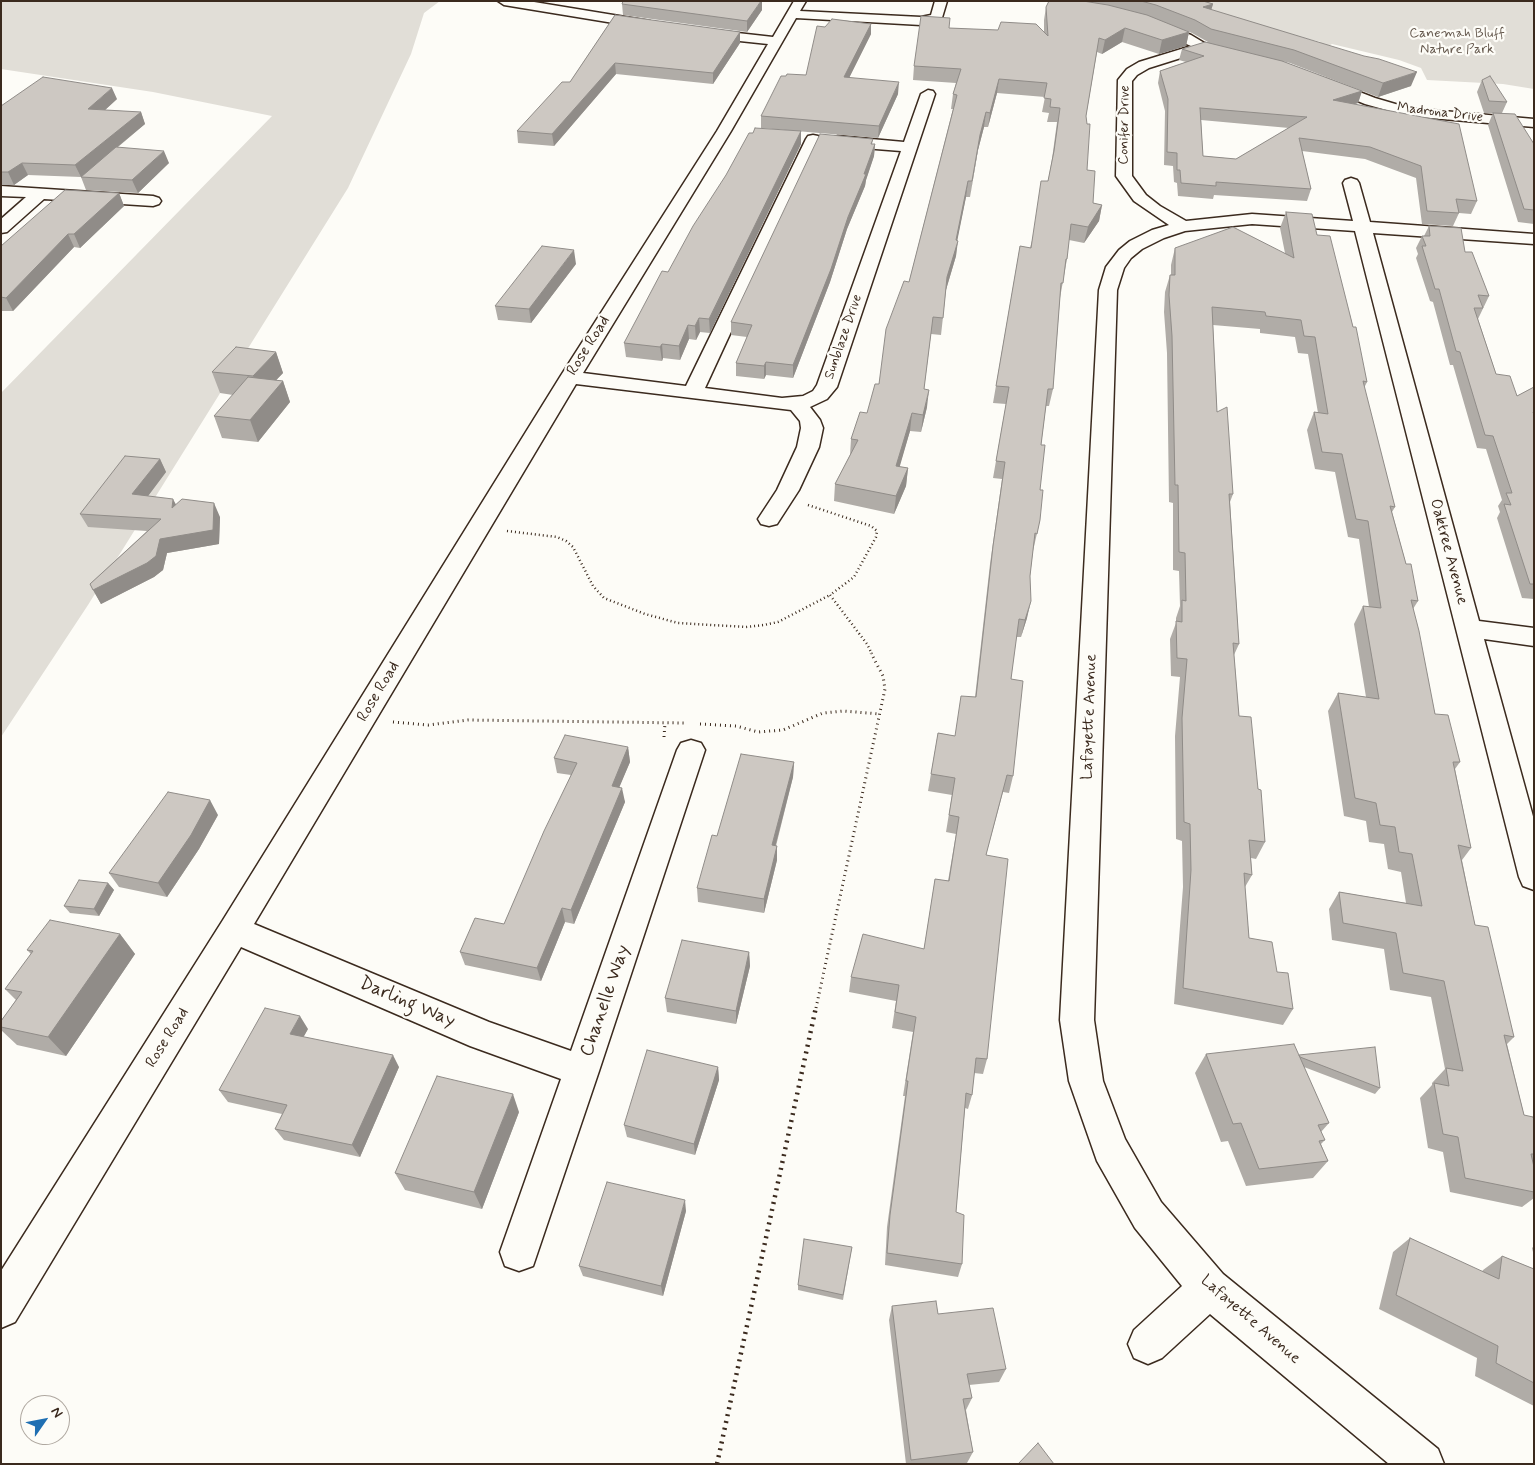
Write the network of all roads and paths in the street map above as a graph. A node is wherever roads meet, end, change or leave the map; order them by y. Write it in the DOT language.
graph roads {
  1 [pos="504,1"];
  2 [pos="800,1"];
  3 [pos="941,1"];
  4 [pos="793,14"];
  5 [pos="1142,21"];
  6 [pos="666,28"];
  7 [pos="693,32"];
  8 [pos="778,41"];
  9 [pos="1202,47"];
  10 [pos="1245,57"];
  11 [pos="1312,78"];
  12 [pos="928,94"];
  13 [pos="1534,123"];
  14 [pos="793,137"];
  15 [pos="813,139"];
  16 [pos="910,147"];
  17 [pos="1351,183"];
  18 [pos="1,191"];
  19 [pos="40,194"];
  20 [pos="153,200"];
  21 [pos="1183,226"];
  22 [pos="1362,226"];
  23 [pos="1,228"];
  24 [pos="1534,239"];
  25 [pos="570,376"];
  26 [pos="693,393"];
  27 [pos="797,404"];
  28 [pos="782,500"];
  29 [pos="769,518"];
  30 [pos="479,527"];
  31 [pos="830,594"];
  32 [pos="1468,628"];
  33 [pos="1534,637"];
  34 [pos="880,714"];
  35 [pos="363,718"];
  36 [pos="691,750"];
  37 [pos="1534,877"];
  38 [pos="234,930"];
  39 [pos="582,1071"];
  40 [pos="519,1252"];
  41 [pos="1209,1288"];
  42 [pos="1,1308"];
  43 [pos="1148,1344"];
  44 [pos="717,1464"];
  45 [pos="1423,1464"];
  1 -- 6 [label="street"];
  2 -- 4 [label="street, Rose Road"];
  3 -- 4 [label="street"];
  4 -- 8 [label="street, Rose Road"];
  5 -- 9 [label="street"];
  7 -- 8 [label="street"];
  8 -- 25 [label="street, Rose Road"];
  9 -- 10 [label="street"];
  9 -- 21 [label="street, Conifer Drive"];
  11 -- 13 [label="street, Madrona Drive"];
  12 -- 16 [label="street, Sunblaze Drive"];
  14 -- 15 [label="street"];
  15 -- 16 [label="street"];
  15 -- 26 [label="street"];
  16 -- 27 [label="street, Sunblaze Drive"];
  17 -- 22 [label="street, Oaktree Avenue"];
  18 -- 19 [label="street"];
  19 -- 20 [label="street"];
  19 -- 23 [label="street"];
  21 -- 22 [label="street, Lafayette Avenue"];
  21 -- 41 [label="street, Lafayette Avenue"];
  22 -- 24 [label="street, Lafayette Avenue"];
  22 -- 32 [label="street, Oaktree Avenue"];
  25 -- 26 [label="street, Sunblaze Drive"];
  25 -- 30 [label="street, Rose Road"];
  26 -- 27 [label="street, Sunblaze Drive"];
  27 -- 28 [label="street"];
  28 -- 29 [label="street"];
  28 -- 31 [label="path"];
  30 -- 31 [label="path"];
  30 -- 35 [label="street, Rose Road"];
  31 -- 34 [label="path"];
  32 -- 33 [label="street"];
  32 -- 37 [label="street, Oaktree Avenue"];
  34 -- 35 [label="path"];
  34 -- 44 [label="path"];
  35 -- 38 [label="street, Rose Road"];
  36 -- 39 [label="street, Chanelle Way"];
  38 -- 39 [label="street, Darling Way"];
  38 -- 42 [label="street, Rose Road"];
  39 -- 40 [label="street, Chanelle Way"];
  41 -- 43 [label="street"];
  41 -- 45 [label="street, Lafayette Avenue"];
}
